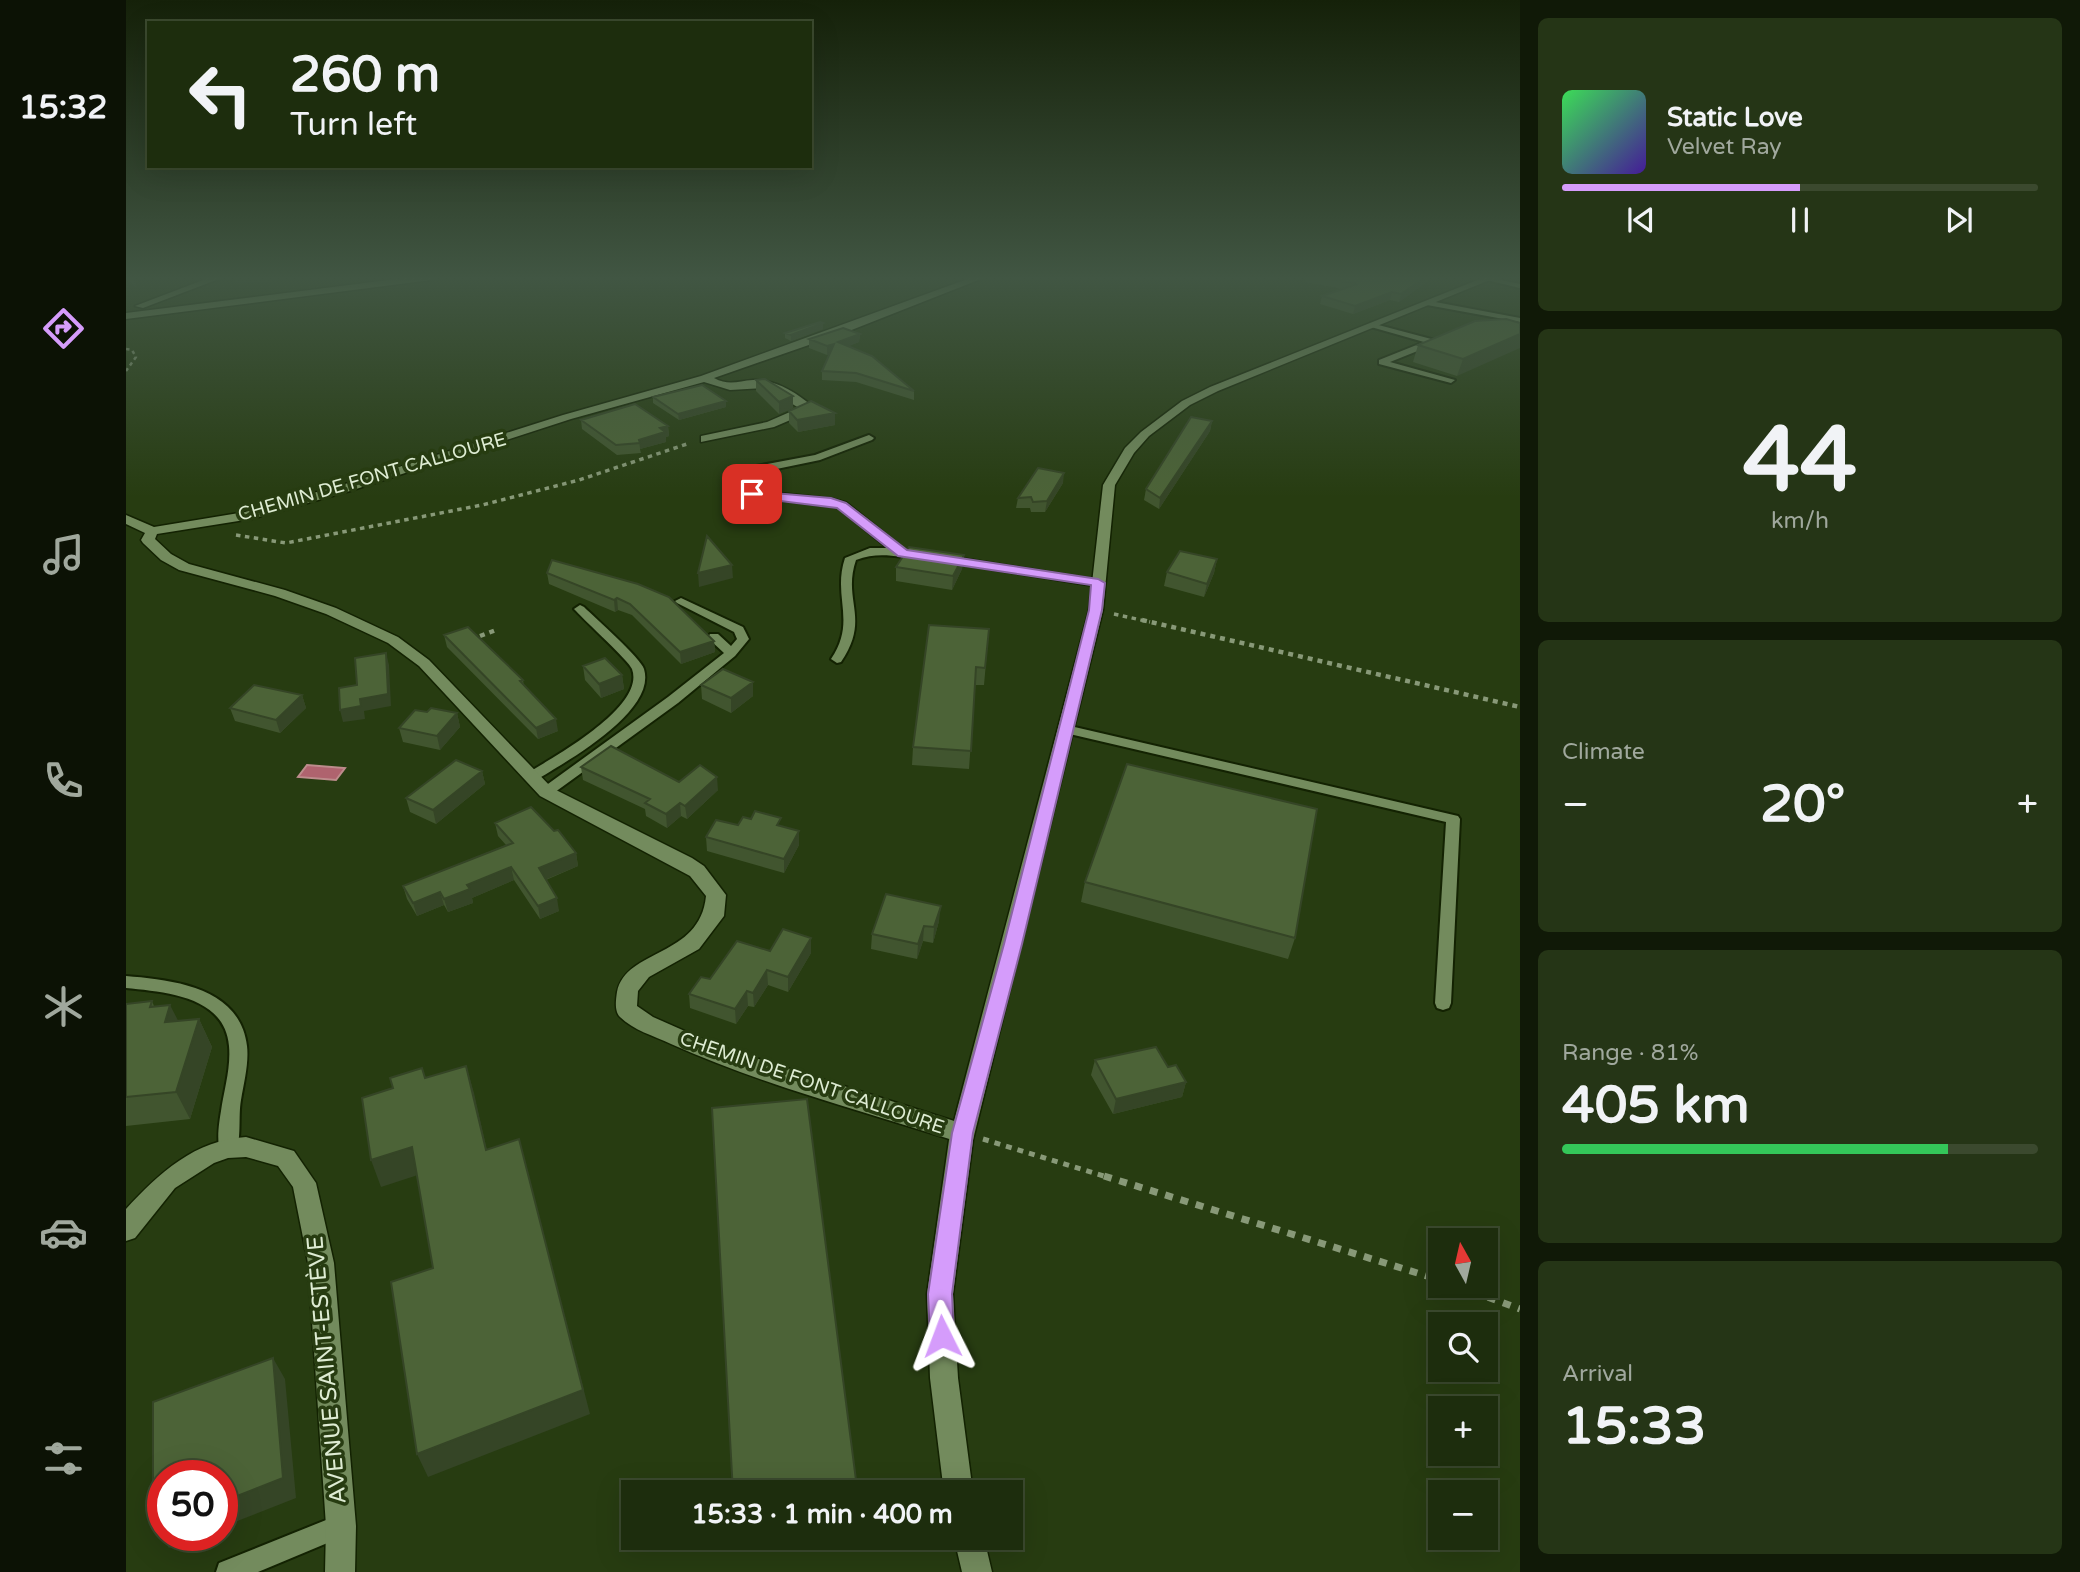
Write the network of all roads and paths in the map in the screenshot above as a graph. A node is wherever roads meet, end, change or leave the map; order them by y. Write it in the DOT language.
graph roads {
  1 [pos="132,350"];
  2 [pos="784,350"];
  3 [pos="1311,350"];
  4 [pos="1411,350"];
  5 [pos="126,371"];
  6 [pos="705,378"];
  7 [pos="1451,380"];
  8 [pos="869,438"];
  9 [pos="705,439"];
  10 [pos="126,519"];
  11 [pos="201,524"];
  12 [pos="152,531"];
  13 [pos="899,551"];
  14 [pos="1098,583"];
  15 [pos="681,600"];
  16 [pos="580,609"];
  17 [pos="1096,610"];
  18 [pos="496,631"];
  19 [pos="480,636"];
  20 [pos="714,637"];
  21 [pos="731,653"];
  22 [pos="837,659"];
  23 [pos="1520,707"];
  24 [pos="1066,729"];
  25 [pos="531,777"];
  26 [pos="546,792"];
  27 [pos="126,982"];
  28 [pos="1443,1003"];
  29 [pos="962,1133"];
  30 [pos="229,1148"];
  31 [pos="126,1230"];
  32 [pos="1428,1276"];
  33 [pos="1490,1298"];
  34 [pos="1520,1309"];
  35 [pos="957,1480"];
  36 [pos="341,1526"];
  37 [pos="972,1550"];
  38 [pos="228,1572"];
  39 [pos="340,1572"];
  40 [pos="977,1572"];
  1 -- 5 [label="path"];
  2 -- 6 [label="street, CHEMIN DE FONT CALLOURE"];
  3 -- 14 [label="street"];
  4 -- 7 [label="lane"];
  6 -- 9 [label="street"];
  6 -- 11 [label="street, CHEMIN DE FONT CALLOURE"];
  8 -- 13 [label="lane"];
  9 -- 11 [label="path"];
  10 -- 12 [label="street"];
  11 -- 12 [label="street, CHEMIN DE FONT CALLOURE"];
  12 -- 25 [label="street, CHEMIN DE FONT CALLOURE"];
  13 -- 14 [label="lane"];
  13 -- 22 [label="lane"];
  14 -- 17 [label="street"];
  15 -- 21 [label="lane"];
  16 -- 25 [label="lane"];
  17 -- 23 [label="path"];
  17 -- 24 [label="street"];
  18 -- 19 [label="path"];
  20 -- 21 [label="lane"];
  21 -- 26 [label="lane"];
  24 -- 28 [label="lane"];
  24 -- 29 [label="street"];
  25 -- 26 [label="street, CHEMIN DE FONT CALLOURE"];
  26 -- 29 [label="street, CHEMIN DE FONT CALLOURE"];
  27 -- 30 [label="lane"];
  29 -- 32 [label="path"];
  29 -- 35 [label="street"];
  30 -- 31 [label="street, AVENUE SAINT-ESTÈVE"];
  30 -- 36 [label="street, AVENUE SAINT-ESTÈVE"];
  33 -- 34 [label="path"];
  36 -- 38 [label="lane"];
  36 -- 39 [label="street, AVENUE SAINT-ESTÈVE"];
  37 -- 40 [label="street"];
}
